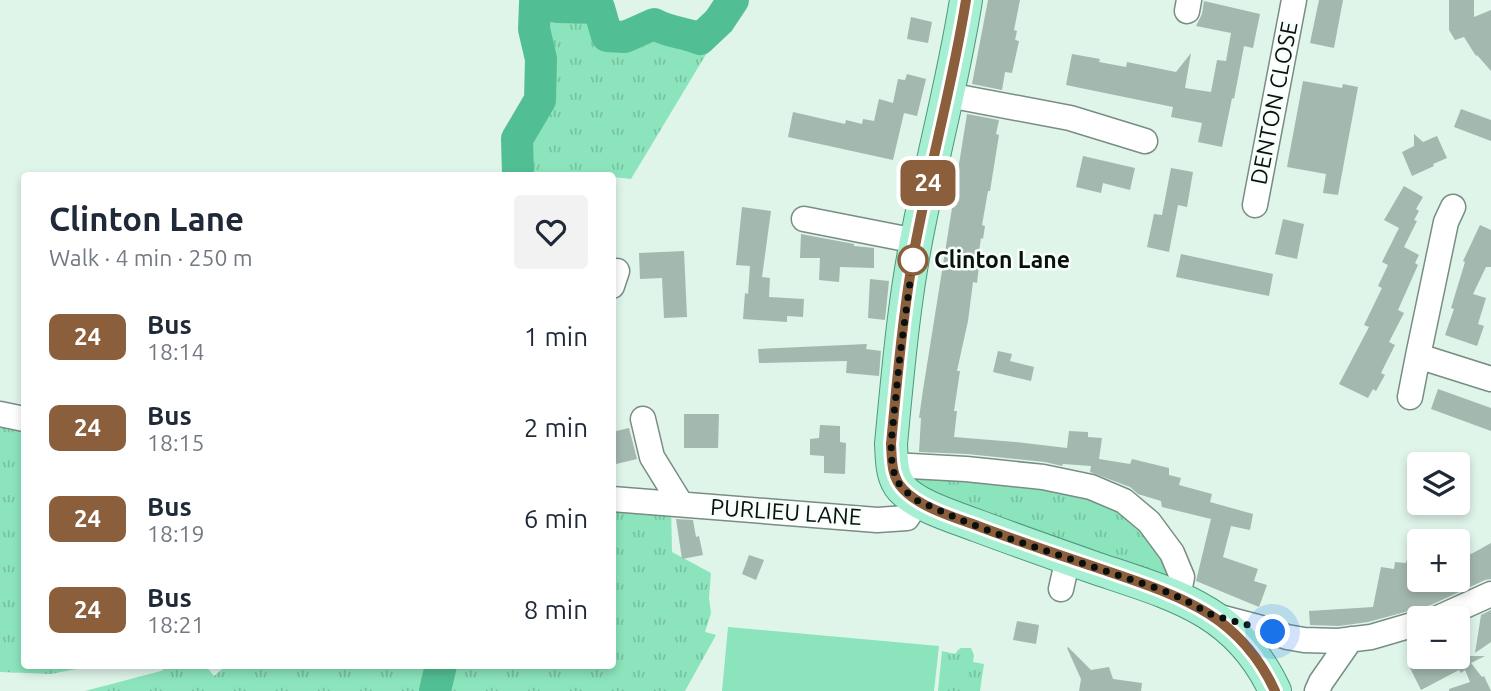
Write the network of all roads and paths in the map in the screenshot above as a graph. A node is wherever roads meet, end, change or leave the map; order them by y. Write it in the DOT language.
graph roads {
  1 [pos="966,0"];
  2 [pos="1291,1"];
  3 [pos="948,95"];
  4 [pos="1145,141"];
  5 [pos="1255,205"];
  6 [pos="1453,207"];
  7 [pos="804,219"];
  8 [pos="916,241"];
  9 [pos="1418,356"];
  10 [pos="1491,379"];
  11 [pos="1410,397"];
  12 [pos="0,414"];
  13 [pos="21,418"];
  14 [pos="643,419"];
  15 [pos="892,465"];
  16 [pos="616,499"];
  17 [pos="918,501"];
  18 [pos="681,504"];
  19 [pos="1068,558"];
  20 [pos="1061,589"];
  21 [pos="1491,594"];
  22 [pos="1179,604"];
  23 [pos="1464,606"];
  24 [pos="1212,615"];
  25 [pos="1407,626"];
  26 [pos="1351,639"];
  27 [pos="1275,691"];
  28 [pos="1317,691"];
  1 -- 3 [label="main road"];
  2 -- 5 [label="street, DENTON CLOSE"];
  3 -- 4 [label="street"];
  3 -- 8 [label="main road"];
  6 -- 9 [label="street"];
  7 -- 8 [label="street"];
  8 -- 15 [label="main road"];
  9 -- 10 [label="street"];
  9 -- 11 [label="street"];
  12 -- 13 [label="street"];
  14 -- 18 [label="street"];
  15 -- 17 [label="main road"];
  15 -- 22 [label="street"];
  16 -- 18 [label="street, PURLIEU LANE"];
  17 -- 18 [label="street, PURLIEU LANE"];
  17 -- 19 [label="main road"];
  19 -- 20 [label="street"];
  19 -- 22 [label="main road"];
  21 -- 23 [label="street"];
  22 -- 24 [label="main road"];
  24 -- 26 [label="street"];
  24 -- 27 [label="main road"];
  25 -- 26 [label="street"];
  26 -- 28 [label="street"];
}
